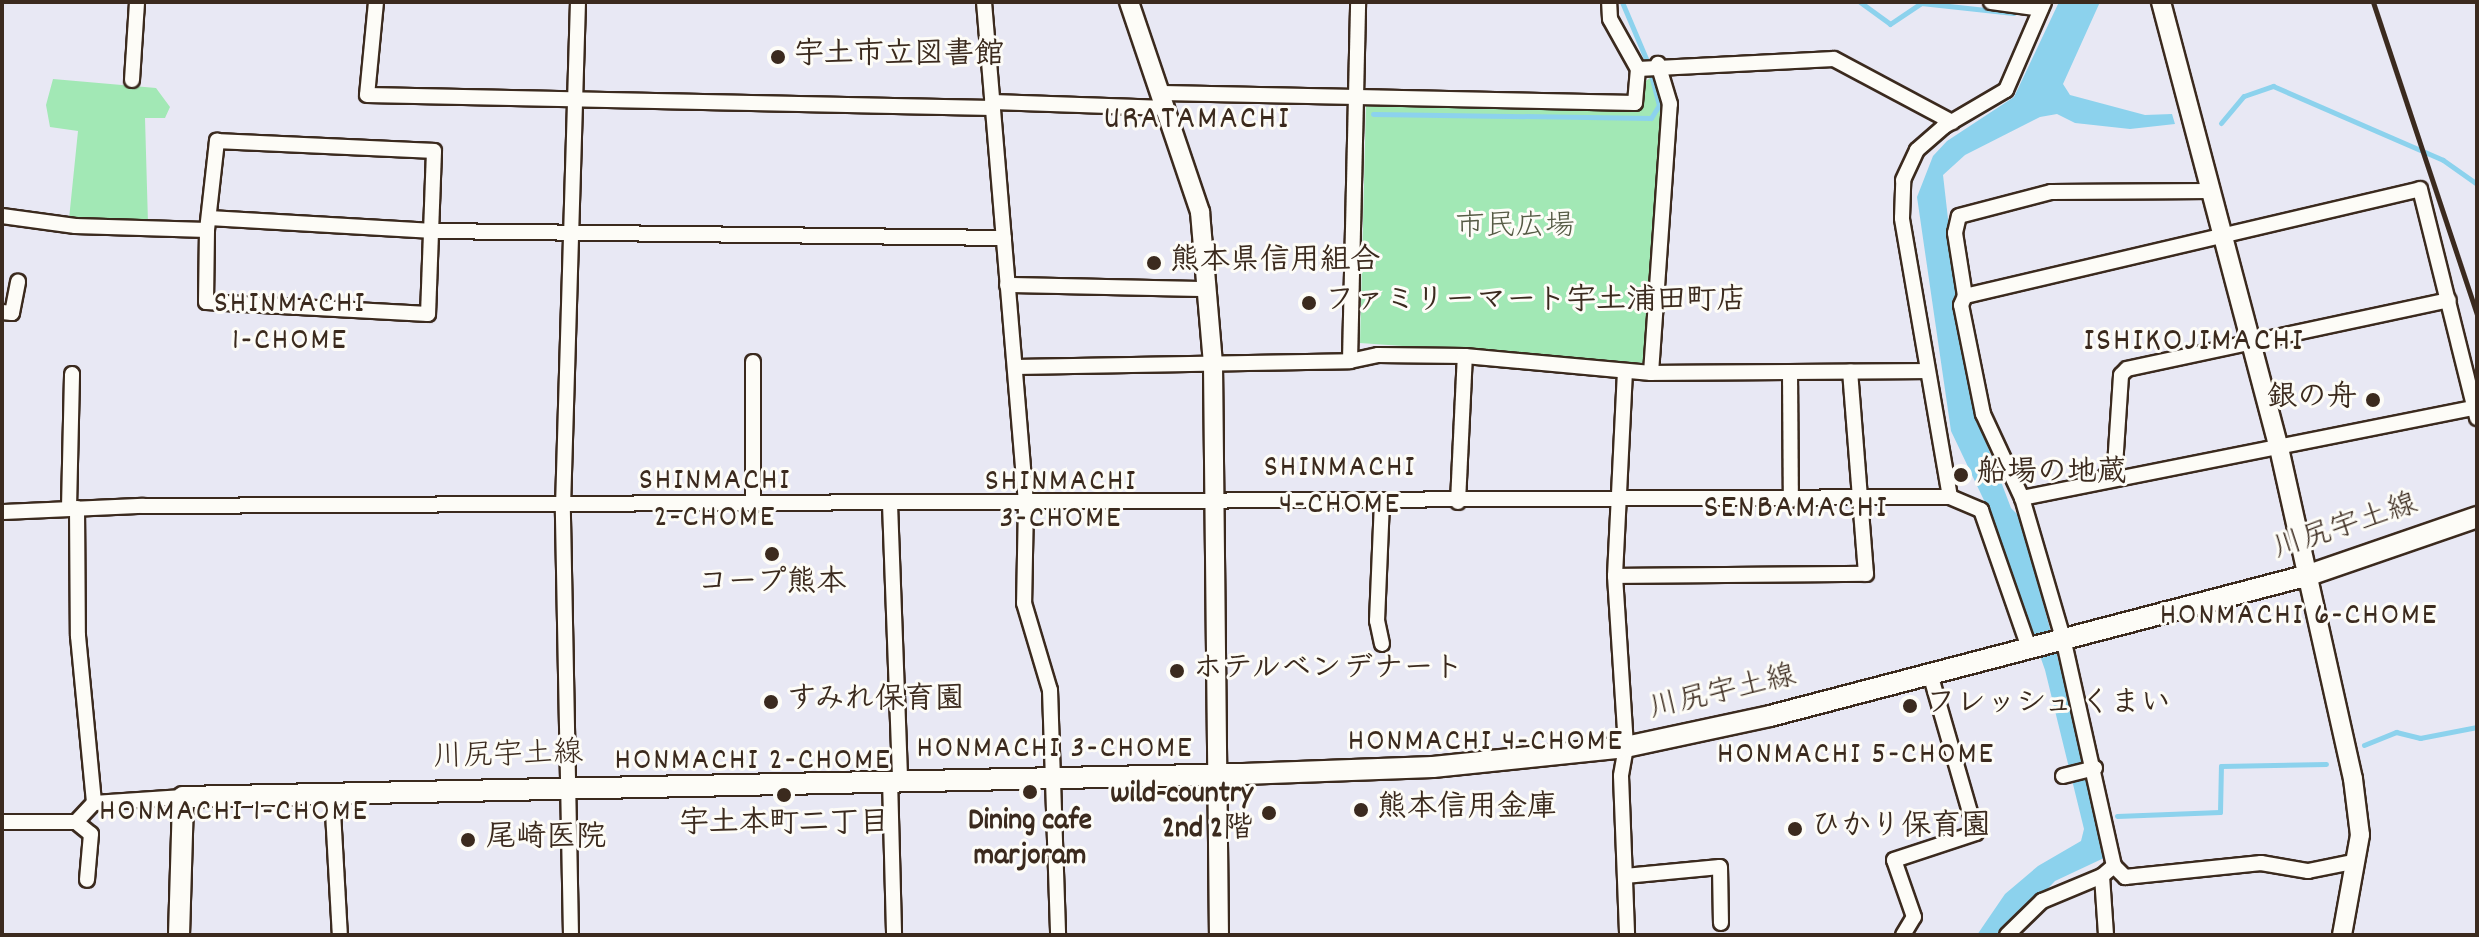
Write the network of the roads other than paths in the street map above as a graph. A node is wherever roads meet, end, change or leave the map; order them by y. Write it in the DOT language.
graph roads {
  1 [pos="137,2"];
  2 [pos="376,2"];
  3 [pos="578,2"];
  4 [pos="984,2"];
  5 [pos="1129,2"];
  6 [pos="1358,2"];
  7 [pos="1609,2"];
  8 [pos="1991,2"];
  9 [pos="2161,2"];
  10 [pos="2043,6"];
  11 [pos="1658,64"];
  12 [pos="1638,69"];
  13 [pos="132,80"];
  14 [pos="574,99"];
  15 [pos="1354,99"];
  16 [pos="1165,100"];
  17 [pos="993,105"];
  18 [pos="1952,122"];
  19 [pos="2210,191"];
  20 [pos="2,216"];
  21 [pos="208,224"];
  22 [pos="434,231"];
  23 [pos="568,233"];
  24 [pos="2223,237"];
  25 [pos="1004,238"];
  26 [pos="18,282"];
  27 [pos="1007,285"];
  28 [pos="1205,289"];
  29 [pos="1965,296"];
  30 [pos="2449,300"];
  31 [pos="2,312"];
  32 [pos="2251,345"];
  33 [pos="1465,356"];
  34 [pos="1350,361"];
  35 [pos="753,362"];
  36 [pos="1213,365"];
  37 [pos="1015,367"];
  38 [pos="1625,371"];
  39 [pos="1926,371"];
  40 [pos="1790,372"];
  41 [pos="1850,372"];
  42 [pos="1651,373"];
  43 [pos="72,374"];
  44 [pos="2476,413"];
  45 [pos="2279,448"];
  46 [pos="2100,481"];
  47 [pos="1950,497"];
  48 [pos="2022,498"];
  49 [pos="1860,499"];
  50 [pos="1791,500"];
  51 [pos="1211,501"];
  52 [pos="1382,501"];
  53 [pos="1616,501"];
  54 [pos="1458,502"];
  55 [pos="1026,503"];
  56 [pos="890,504"];
  57 [pos="753,505"];
  58 [pos="563,507"];
  59 [pos="73,508"];
  60 [pos="2,512"];
  61 [pos="2477,517"];
  62 [pos="2309,575"];
  63 [pos="1615,576"];
  64 [pos="2061,639"];
  65 [pos="1382,644"];
  66 [pos="2031,647"];
  67 [pos="1930,674"];
  68 [pos="1626,747"];
  69 [pos="2095,768"];
  70 [pos="1216,773"];
  71 [pos="1052,776"];
  72 [pos="2063,776"];
  73 [pos="895,779"];
  74 [pos="566,786"];
  75 [pos="332,794"];
  76 [pos="183,797"];
  77 [pos="94,803"];
  78 [pos="2,822"];
  79 [pos="76,822"];
  80 [pos="2357,861"];
  81 [pos="2114,866"];
  82 [pos="1625,876"];
  83 [pos="2102,876"];
  84 [pos="87,880"];
  85 [pos="1721,923"];
  86 [pos="179,935"];
  87 [pos="340,935"];
  88 [pos="571,935"];
  89 [pos="894,935"];
  90 [pos="1058,935"];
  91 [pos="1219,935"];
  92 [pos="1627,935"];
  93 [pos="1903,935"];
  94 [pos="2007,935"];
  95 [pos="2106,935"];
  96 [pos="2342,935"];
  1 -- 13 [label="street"];
  2 -- 14 [label="street"];
  3 -- 14 [label="street"];
  4 -- 17 [label="street"];
  5 -- 16 [label="street"];
  6 -- 15 [label="street"];
  7 -- 12 [label="street"];
  8 -- 10 [label="street"];
  9 -- 19 [label="street"];
  10 -- 18 [label="street"];
  11 -- 12 [label="street"];
  11 -- 18 [label="street"];
  11 -- 42 [label="street"];
  12 -- 15 [label="street"];
  14 -- 17 [label="street"];
  14 -- 23 [label="street"];
  15 -- 16 [label="street"];
  15 -- 34 [label="street"];
  16 -- 17 [label="street"];
  16 -- 28 [label="street"];
  17 -- 25 [label="street"];
  18 -- 39 [label="street"];
  19 -- 24 [label="street"];
  19 -- 29 [label="street"];
  20 -- 21 [label="street"];
  21 -- 22 [label="street"];
  21 -- 22 [label="street"];
  21 -- 22 [label="street"];
  22 -- 23 [label="street"];
  23 -- 25 [label="street"];
  23 -- 58 [label="street"];
  24 -- 29 [label="street"];
  24 -- 30 [label="street"];
  24 -- 32 [label="street"];
  25 -- 27 [label="street"];
  26 -- 31 [label="street"];
  27 -- 28 [label="street"];
  27 -- 37 [label="street"];
  28 -- 36 [label="street"];
  29 -- 48 [label="street"];
  30 -- 32 [label="street"];
  30 -- 44 [label="street"];
  32 -- 45 [label="street"];
  32 -- 46 [label="street"];
  33 -- 34 [label="street"];
  33 -- 38 [label="street"];
  33 -- 54 [label="street"];
  34 -- 36 [label="street"];
  35 -- 57 [label="street"];
  36 -- 37 [label="street"];
  36 -- 51 [label="street"];
  37 -- 55 [label="street"];
  38 -- 42 [label="street"];
  38 -- 53 [label="street"];
  39 -- 41 [label="street"];
  39 -- 47 [label="street"];
  40 -- 41 [label="street"];
  40 -- 42 [label="street"];
  40 -- 50 [label="street"];
  41 -- 49 [label="street"];
  43 -- 59 [label="street"];
  44 -- 45 [label="street"];
  45 -- 46 [label="street"];
  45 -- 62 [label="street"];
  46 -- 48 [label="street"];
  47 -- 49 [label="street"];
  47 -- 66 [label="street"];
  48 -- 64 [label="street"];
  49 -- 50 [label="street"];
  49 -- 63 [label="street"];
  50 -- 53 [label="street"];
  51 -- 52 [label="street"];
  51 -- 55 [label="street"];
  51 -- 70 [label="street"];
  52 -- 54 [label="street"];
  52 -- 65 [label="street"];
  53 -- 54 [label="street"];
  53 -- 63 [label="street"];
  55 -- 56 [label="street"];
  55 -- 71 [label="street"];
  56 -- 57 [label="street"];
  56 -- 73 [label="street"];
  57 -- 58 [label="street"];
  58 -- 59 [label="street"];
  58 -- 74 [label="street"];
  59 -- 60 [label="street"];
  59 -- 77 [label="street"];
  61 -- 62 [label="main road, 川尻宇土線"];
  62 -- 64 [label="main road, 川尻宇土線"];
  62 -- 80 [label="street"];
  63 -- 68 [label="street"];
  64 -- 66 [label="main road, 川尻宇土線"];
  64 -- 69 [label="street"];
  66 -- 67 [label="main road, 川尻宇土線"];
  67 -- 68 [label="main road, 川尻宇土線"];
  67 -- 93 [label="street"];
  68 -- 70 [label="main road, 川尻宇土線"];
  68 -- 82 [label="street"];
  69 -- 72 [label="street"];
  69 -- 81 [label="street"];
  70 -- 71 [label="main road, 川尻宇土線"];
  70 -- 91 [label="street"];
  71 -- 73 [label="main road, 川尻宇土線"];
  71 -- 90 [label="street"];
  73 -- 74 [label="main road, 川尻宇土線"];
  73 -- 89 [label="street"];
  74 -- 75 [label="main road, 川尻宇土線"];
  74 -- 88 [label="street"];
  75 -- 76 [label="main road, 川尻宇土線"];
  75 -- 87 [label="street"];
  76 -- 77 [label="street"];
  76 -- 86 [label="main road"];
  77 -- 79 [label="street"];
  78 -- 79 [label="street"];
  79 -- 84 [label="street"];
  80 -- 81 [label="street"];
  80 -- 96 [label="street"];
  81 -- 83 [label="street"];
  82 -- 85 [label="street"];
  82 -- 92 [label="street"];
  83 -- 94 [label="street"];
  83 -- 95 [label="street"];
}
